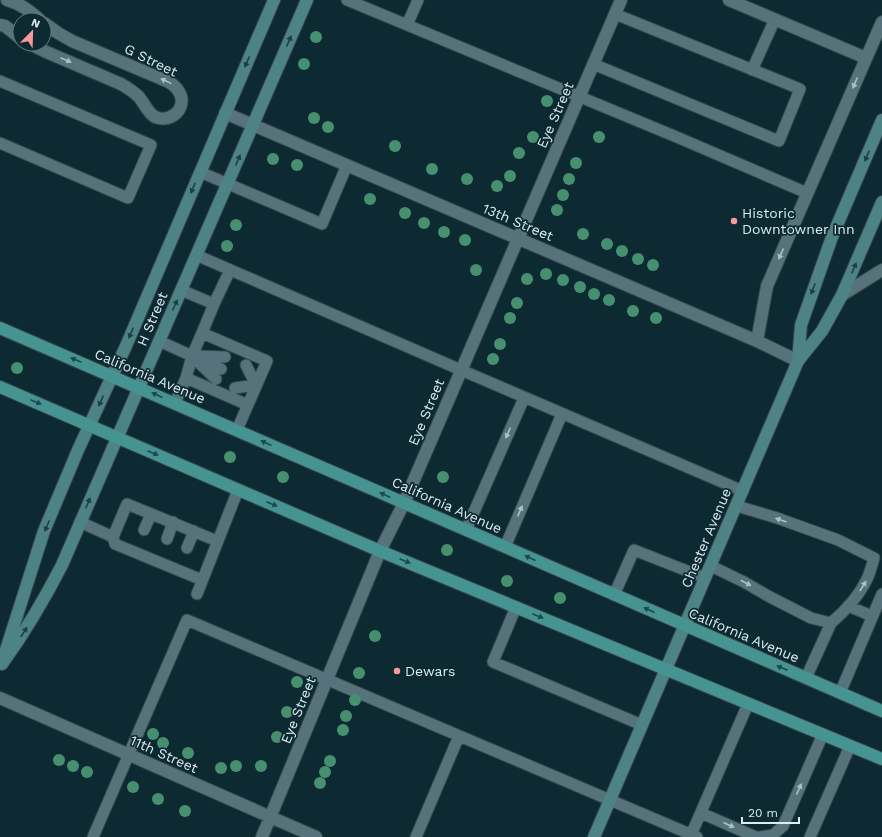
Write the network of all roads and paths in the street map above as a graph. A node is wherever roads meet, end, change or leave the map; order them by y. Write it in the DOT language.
graph roads {
  1 [pos="7,0"];
  2 [pos="274,0"];
  3 [pos="307,0"];
  4 [pos="347,0"];
  5 [pos="418,0"];
  6 [pos="621,0"];
  7 [pos="729,0"];
  8 [pos="31,12"];
  9 [pos="615,14"];
  10 [pos="775,19"];
  11 [pos="882,22"];
  12 [pos="0,25"];
  13 [pos="407,25"];
  14 [pos="52,29"];
  15 [pos="12,32"];
  16 [pos="46,52"];
  17 [pos="866,58"];
  18 [pos="593,64"];
  19 [pos="752,70"];
  20 [pos="0,82"];
  21 [pos="579,96"];
  22 [pos="225,113"];
  23 [pos="882,120"];
  24 [pos="253,125"];
  25 [pos="0,143"];
  26 [pos="347,165"];
  27 [pos="200,172"];
  28 [pos="227,184"];
  29 [pos="807,193"];
  30 [pos="882,202"];
  31 [pos="518,238"];
  32 [pos="196,255"];
  33 [pos="230,270"];
  34 [pos="882,270"];
  35 [pos="181,290"];
  36 [pos="842,295"];
  37 [pos="214,304"];
  38 [pos="0,328"];
  39 [pos="202,333"];
  40 [pos="159,341"];
  41 [pos="757,341"];
  42 [pos="192,356"];
  43 [pos="225,357"];
  44 [pos="798,361"];
  45 [pos="246,365"];
  46 [pos="461,370"];
  47 [pos="219,374"];
  48 [pos="112,376"];
  49 [pos="186,378"];
  50 [pos="238,383"];
  51 [pos="256,385"];
  52 [pos="0,387"];
  53 [pos="139,387"];
  54 [pos="524,398"];
  55 [pos="175,403"];
  56 [pos="248,404"];
  57 [pos="562,414"];
  58 [pos="90,426"];
  59 [pos="237,430"];
  60 [pos="117,437"];
  61 [pos="238,490"];
  62 [pos="743,491"];
  63 [pos="404,503"];
  64 [pos="737,506"];
  65 [pos="151,514"];
  66 [pos="80,522"];
  67 [pos="173,522"];
  68 [pos="144,530"];
  69 [pos="466,530"];
  70 [pos="194,531"];
  71 [pos="113,537"];
  72 [pos="166,539"];
  73 [pos="217,541"];
  74 [pos="505,547"];
  75 [pos="186,548"];
  76 [pos="380,551"];
  77 [pos="711,566"];
  78 [pos="705,578"];
  79 [pos="202,580"];
  80 [pos="197,594"];
  81 [pos="882,594"];
  82 [pos="614,595"];
  83 [pos="848,606"];
  84 [pos="516,607"];
  85 [pos="872,616"];
  86 [pos="831,623"];
  87 [pos="685,626"];
  88 [pos="1,665"];
  89 [pos="666,669"];
  90 [pos="806,678"];
  91 [pos="327,680"];
  92 [pos="840,693"];
  93 [pos="0,698"];
  94 [pos="748,704"];
  95 [pos="882,711"];
  96 [pos="642,725"];
  97 [pos="823,734"];
  98 [pos="459,736"];
  99 [pos="850,746"];
  100 [pos="128,754"];
  101 [pos="882,759"];
  102 [pos="610,800"];
  103 [pos="701,813"];
  104 [pos="270,817"];
  105 [pos="694,836"];
  106 [pos="93,837"];
  107 [pos="262,837"];
  108 [pos="316,837"];
  109 [pos="416,837"];
  110 [pos="594,837"];
  111 [pos="756,837"];
  112 [pos="760,837"];
  113 [pos="810,837"];
  1 -- 8 [label="street"];
  2 -- 22 [label="street, H Street, one-way"];
  24 -- 3 [label="street, H Street, one-way"];
  4 -- 13 [label="lane"];
  5 -- 13 [label="lane"];
  6 -- 9 [label="street, Eye Street"];
  7 -- 10 [label="street"];
  9 -- 18 [label="street, Eye Street"];
  9 -- 19 [label="lane"];
  10 -- 17 [label="street"];
  10 -- 19 [label="lane"];
  11 -- 17 [label="street"];
  12 -- 15 [label="street"];
  13 -- 21 [label="lane"];
  16 -- 14 [label="street, G Street, one-way"];
  17 -- 29 [label="street, one-way"];
  18 -- 19 [label="lane"];
  18 -- 21 [label="street, Eye Street"];
  20 -- 25 [label="lane"];
  21 -- 29 [label="lane"];
  21 -- 31 [label="street, Eye Street"];
  22 -- 24 [label="street, 13th Street"];
  22 -- 27 [label="street, H Street"];
  23 -- 44 [label="street, Chester Avenue, one-way"];
  24 -- 26 [label="street, 13th Street"];
  28 -- 24 [label="street, H Street, one-way"];
  26 -- 28 [label="lane"];
  26 -- 31 [label="street, 13th Street"];
  27 -- 28 [label="lane"];
  27 -- 48 [label="street, H Street, one-way"];
  28 -- 32 [label="street, H Street"];
  29 -- 41 [label="street, one-way"];
  36 -- 30 [label="street, Chester Avenue, one-way"];
  31 -- 41 [label="street, 13th Street"];
  31 -- 46 [label="street, Eye Street"];
  32 -- 33 [label="lane"];
  32 -- 35 [label="street, H Street"];
  33 -- 37 [label="lane"];
  33 -- 46 [label="lane"];
  34 -- 36 [label="street"];
  35 -- 37 [label="lane"];
  40 -- 35 [label="street, H Street, one-way"];
  36 -- 44 [label="street, Chester Avenue"];
  37 -- 39 [label="lane"];
  48 -- 38 [label="main road, California Avenue, one-way"];
  39 -- 42 [label="lane"];
  39 -- 51 [label="lane"];
  40 -- 42 [label="lane"];
  40 -- 53 [label="street, H Street"];
  41 -- 44 [label="street, 13th Street"];
  42 -- 43 [label="lane"];
  42 -- 47 [label="lane"];
  42 -- 49 [label="lane"];
  44 -- 62 [label="street, Chester Avenue"];
  45 -- 51 [label="lane"];
  46 -- 54 [label="lane"];
  46 -- 63 [label="street, Eye Street"];
  48 -- 53 [label="main road, California Avenue"];
  48 -- 58 [label="street, H Street, one-way"];
  49 -- 55 [label="lane"];
  49 -- 56 [label="lane"];
  50 -- 51 [label="lane"];
  51 -- 56 [label="lane"];
  52 -- 58 [label="main road, one-way"];
  55 -- 53 [label="main road, California Avenue, one-way"];
  53 -- 60 [label="street, H Street"];
  54 -- 57 [label="lane"];
  54 -- 69 [label="lane, one-way"];
  55 -- 59 [label="main road, California Avenue"];
  56 -- 59 [label="lane"];
  57 -- 62 [label="lane"];
  74 -- 57 [label="lane, one-way"];
  58 -- 60 [label="main road"];
  58 -- 88 [label="street, H Street, one-way"];
  63 -- 59 [label="main road, California Avenue, one-way"];
  60 -- 61 [label="main road, one-way"];
  66 -- 60 [label="street, H Street, one-way"];
  61 -- 73 [label="lane"];
  61 -- 76 [label="main road, one-way"];
  62 -- 64 [label="street, Chester Avenue"];
  63 -- 69 [label="main road, California Avenue"];
  63 -- 76 [label="street, Eye Street"];
  64 -- 77 [label="street, Chester Avenue"];
  83 -- 64 [label="lane, one-way"];
  65 -- 67 [label="lane"];
  65 -- 68 [label="lane"];
  65 -- 71 [label="lane"];
  66 -- 71 [label="lane"];
  88 -- 66 [label="street, H Street, one-way"];
  67 -- 70 [label="lane"];
  67 -- 72 [label="lane"];
  69 -- 74 [label="main road, California Avenue"];
  70 -- 73 [label="lane"];
  70 -- 75 [label="lane"];
  71 -- 79 [label="lane"];
  73 -- 79 [label="lane"];
  82 -- 74 [label="main road, California Avenue, one-way"];
  76 -- 84 [label="main road, one-way"];
  76 -- 91 [label="street, Eye Street"];
  77 -- 78 [label="street, Chester Avenue"];
  77 -- 86 [label="lane, one-way"];
  78 -- 82 [label="lane"];
  78 -- 87 [label="street, Chester Avenue"];
  79 -- 80 [label="lane"];
  81 -- 85 [label="lane"];
  87 -- 82 [label="main road, California Avenue, one-way"];
  83 -- 85 [label="lane"];
  83 -- 86 [label="lane"];
  84 -- 89 [label="main road, one-way"];
  84 -- 96 [label="lane"];
  85 -- 92 [label="lane"];
  86 -- 90 [label="lane"];
  87 -- 89 [label="street, Chester Avenue"];
  90 -- 87 [label="main road, California Avenue, one-way"];
  89 -- 94 [label="main road"];
  89 -- 96 [label="street, Chester Avenue"];
  90 -- 92 [label="main road, California Avenue"];
  91 -- 98 [label="lane"];
  91 -- 100 [label="lane"];
  91 -- 104 [label="street, Eye Street"];
  92 -- 95 [label="main road, California Avenue"];
  93 -- 100 [label="street, 11th Street"];
  94 -- 97 [label="main road"];
  94 -- 103 [label="lane"];
  96 -- 102 [label="street, Chester Avenue"];
  97 -- 99 [label="main road"];
  112 -- 97 [label="lane, one-way"];
  98 -- 102 [label="lane"];
  98 -- 109 [label="lane"];
  99 -- 101 [label="main road"];
  99 -- 113 [label="lane"];
  100 -- 104 [label="street, 11th Street"];
  100 -- 106 [label="lane"];
  102 -- 105 [label="lane"];
  102 -- 110 [label="street, Chester Avenue"];
  103 -- 105 [label="lane"];
  103 -- 111 [label="lane, one-way"];
  104 -- 107 [label="street, Eye Street"];
  104 -- 108 [label="street, 11th Street"];
}
